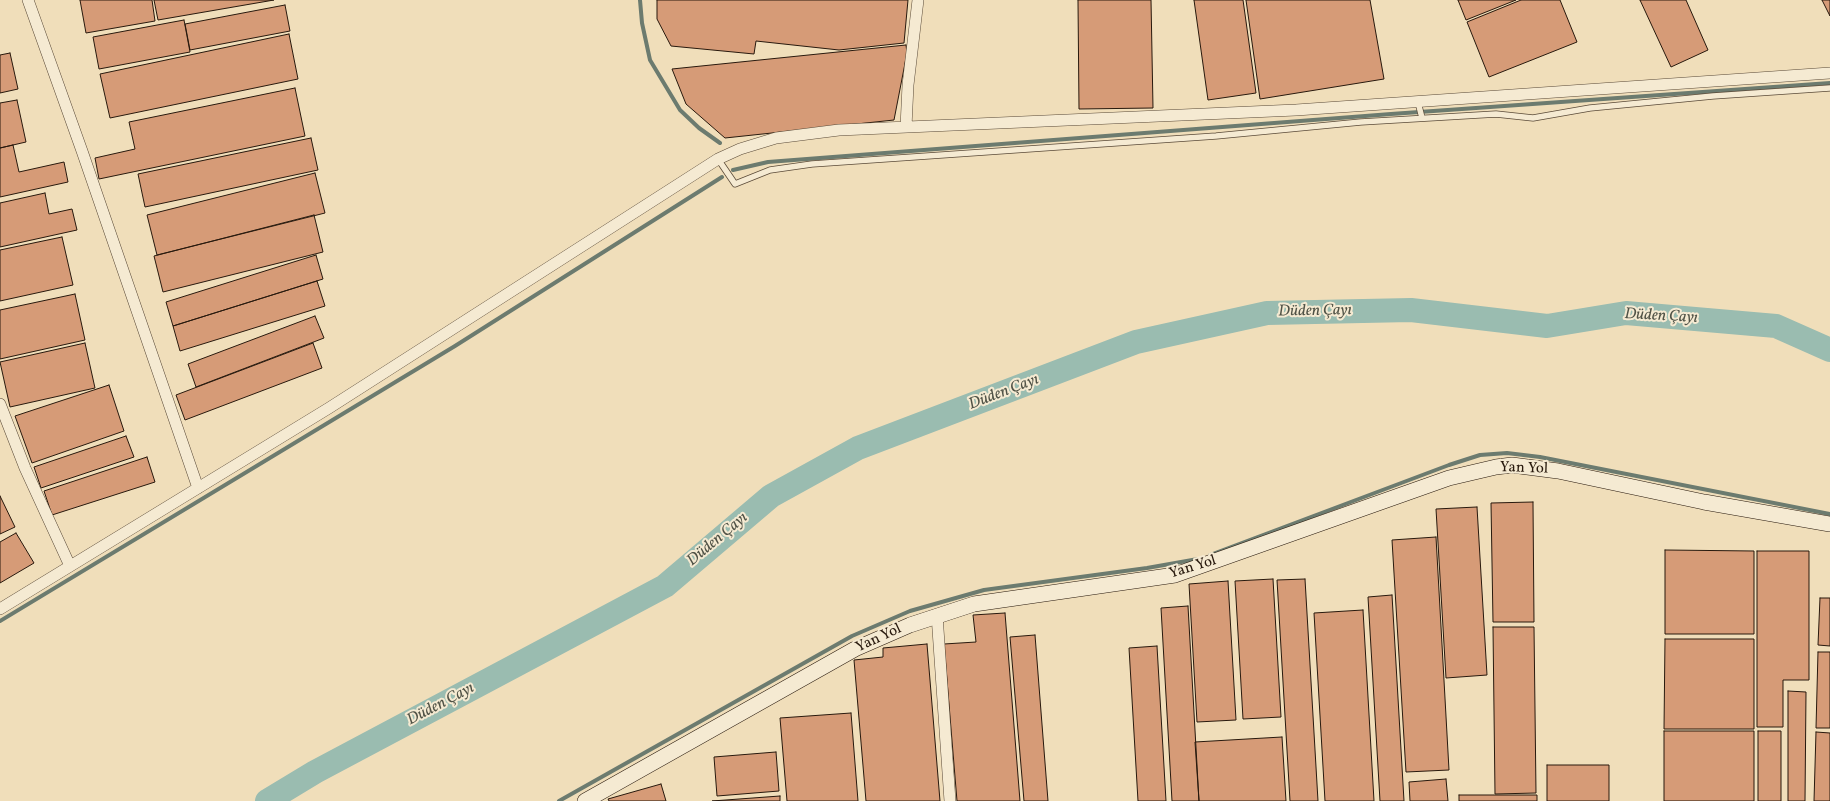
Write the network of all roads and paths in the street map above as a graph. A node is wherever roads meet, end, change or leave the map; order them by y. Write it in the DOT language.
graph roads {
  1 [pos="28,0"];
  2 [pos="918,0"];
  3 [pos="1830,73"];
  4 [pos="1830,88"];
  5 [pos="1418,104"];
  6 [pos="1421,117"];
  7 [pos="906,127"];
  8 [pos="718,159"];
  9 [pos="0,404"];
  10 [pos="198,488"];
  11 [pos="1830,524"];
  12 [pos="70,566"];
  13 [pos="0,609"];
  14 [pos="937,615"];
  15 [pos="602,797"];
  16 [pos="585,801"];
  17 [pos="950,801"];
  1 -- 10 [label="street"];
  2 -- 7 [label="street"];
  3 -- 5 [label="street"];
  4 -- 6 [label="lane"];
  5 -- 6 [label="lane"];
  5 -- 7 [label="street"];
  6 -- 8 [label="lane"];
  7 -- 8 [label="street"];
  8 -- 10 [label="street"];
  9 -- 12 [label="street"];
  10 -- 12 [label="street"];
  11 -- 14 [label="street, Yan Yol"];
  12 -- 13 [label="street"];
  14 -- 15 [label="street, Yan Yol"];
  14 -- 17 [label="street"];
  15 -- 16 [label="street, Yan Yol"];
}
